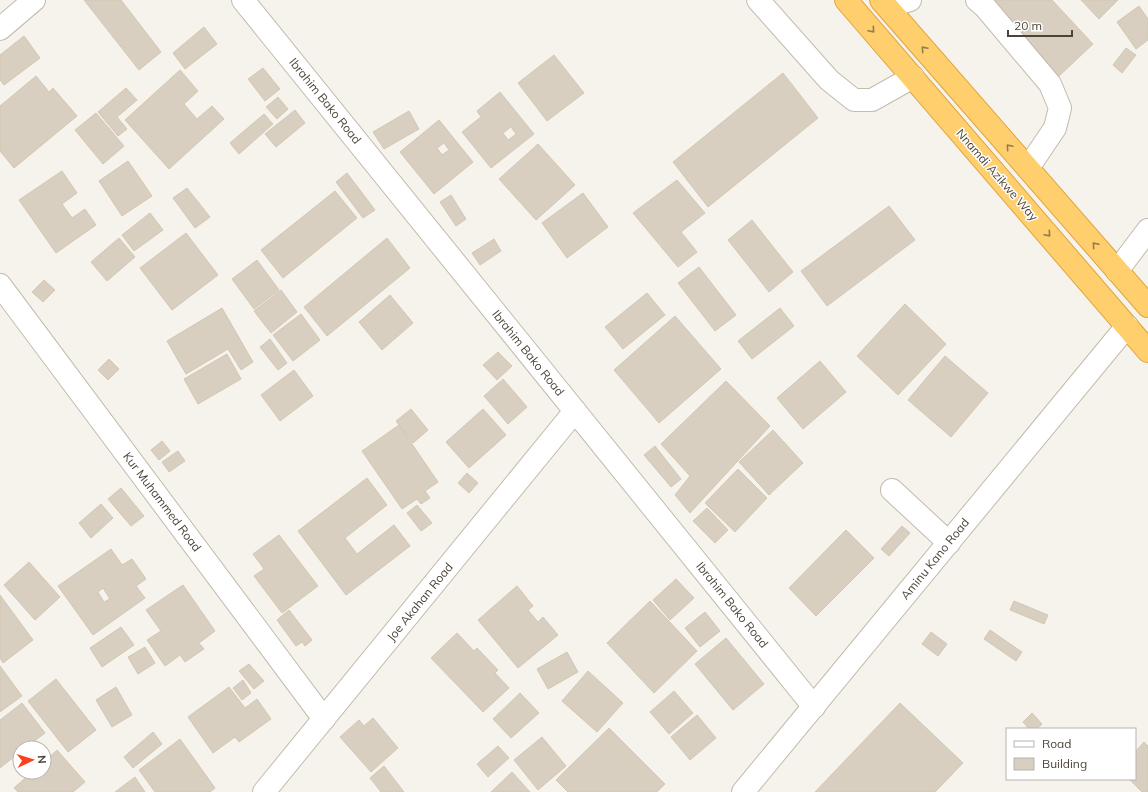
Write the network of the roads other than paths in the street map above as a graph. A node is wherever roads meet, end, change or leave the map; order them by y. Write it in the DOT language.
graph roads {
  1 [pos="34,0"];
  2 [pos="243,0"];
  3 [pos="758,0"];
  4 [pos="846,0"];
  5 [pos="910,0"];
  6 [pos="977,0"];
  7 [pos="884,4"];
  8 [pos="0,29"];
  9 [pos="913,77"];
  10 [pos="1028,168"];
  11 [pos="1148,230"];
  12 [pos="1117,271"];
  13 [pos="0,285"];
  14 [pos="1148,306"];
  15 [pos="1127,326"];
  16 [pos="1148,351"];
  17 [pos="575,411"];
  18 [pos="892,490"];
  19 [pos="949,543"];
  20 [pos="814,707"];
  21 [pos="324,719"];
  22 [pos="264,792"];
  23 [pos="743,792"];
  1 -- 8 [label="street"];
  2 -- 17 [label="street, Ibrahim Bako Road"];
  3 -- 9 [label="street"];
  4 -- 9 [label="highway, Nnamdi Azikwe Way, one-way"];
  5 -- 7 [label="street"];
  6 -- 10 [label="street"];
  10 -- 7 [label="highway, one-way"];
  9 -- 15 [label="highway, Nnamdi Azikwe Way, one-way"];
  12 -- 10 [label="highway, one-way"];
  11 -- 12 [label="street"];
  12 -- 14 [label="highway"];
  13 -- 21 [label="street, Kur Muhammed Road"];
  15 -- 16 [label="highway, Nnamdi Azikwe Way"];
  15 -- 19 [label="street, Aminu Kano Road"];
  17 -- 20 [label="street, Ibrahim Bako Road"];
  17 -- 21 [label="street, Joe Akahan Road"];
  18 -- 19 [label="street"];
  19 -- 20 [label="street, Aminu Kano Road"];
  20 -- 23 [label="street, Aminu Kano Road"];
  21 -- 22 [label="street, Joe Akahan Road"];
}
